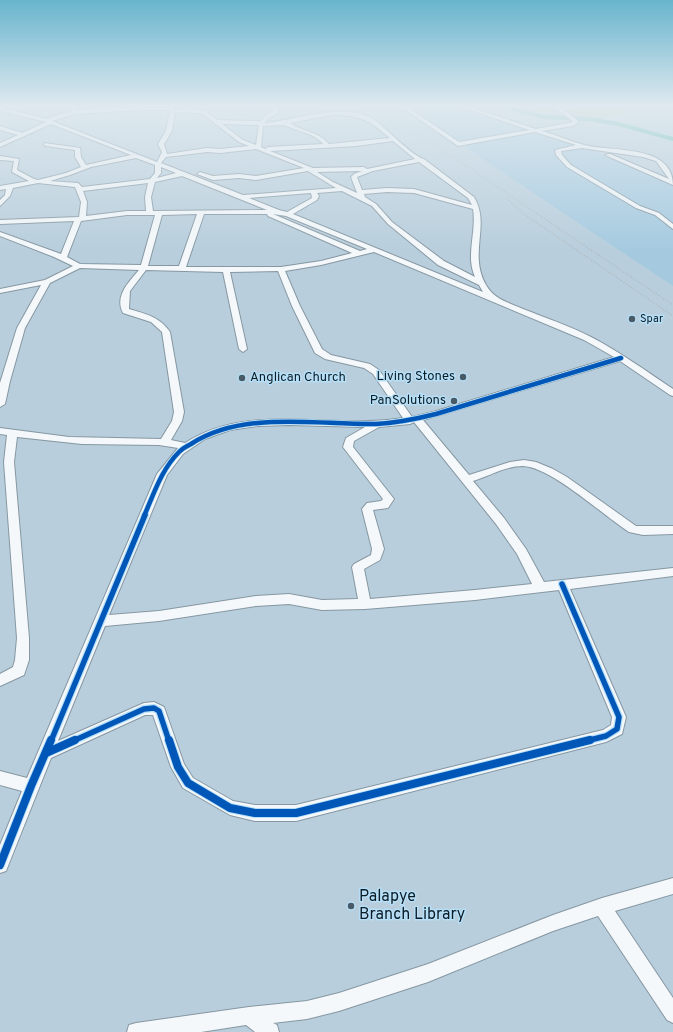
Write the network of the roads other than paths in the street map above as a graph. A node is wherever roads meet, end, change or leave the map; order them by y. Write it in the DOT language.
graph roads {
  1 [pos="76,154"];
  2 [pos="128,154"];
  3 [pos="177,154"];
  4 [pos="275,154"];
  5 [pos="414,154"];
  6 [pos="559,154"];
  7 [pos="604,154"];
  8 [pos="638,154"];
  9 [pos="132,156"];
  10 [pos="164,156"];
  11 [pos="0,158"];
  12 [pos="422,160"];
  13 [pos="658,160"];
  14 [pos="673,163"];
  15 [pos="158,166"];
  16 [pos="85,168"];
  17 [pos="372,169"];
  18 [pos="311,170"];
  19 [pos="178,175"];
  20 [pos="188,176"];
  21 [pos="673,180"];
  22 [pos="33,181"];
  23 [pos="152,181"];
  24 [pos="673,183"];
  25 [pos="10,186"];
  26 [pos="0,188"];
  27 [pos="80,189"];
  28 [pos="345,189"];
  29 [pos="313,191"];
  30 [pos="361,195"];
  31 [pos="242,197"];
  32 [pos="0,204"];
  33 [pos="476,208"];
  34 [pos="150,212"];
  35 [pos="159,212"];
  36 [pos="263,212"];
  37 [pos="277,212"];
  38 [pos="201,213"];
  39 [pos="288,214"];
  40 [pos="80,219"];
  41 [pos="0,222"];
  42 [pos="673,227"];
  43 [pos="0,234"];
  44 [pos="373,250"];
  45 [pos="360,254"];
  46 [pos="63,258"];
  47 [pos="79,266"];
  48 [pos="144,268"];
  49 [pos="182,268"];
  50 [pos="280,269"];
  51 [pos="226,270"];
  52 [pos="47,282"];
  53 [pos="480,283"];
  54 [pos="0,292"];
  55 [pos="491,298"];
  56 [pos="243,349"];
  57 [pos="621,358"];
  58 [pos="2,383"];
  59 [pos="673,393"];
  60 [pos="0,404"];
  61 [pos="413,420"];
  62 [pos="378,424"];
  63 [pos="6,432"];
  64 [pos="165,441"];
  65 [pos="187,447"];
  66 [pos="466,480"];
  67 [pos="673,530"];
  68 [pos="673,572"];
  69 [pos="562,584"];
  70 [pos="540,587"];
  71 [pos="365,604"];
  72 [pos="102,621"];
  73 [pos="0,680"];
  74 [pos="46,753"];
  75 [pos="0,778"];
  76 [pos="31,786"];
  77 [pos="0,865"];
  78 [pos="673,886"];
  79 [pos="602,906"];
  80 [pos="673,1014"];
  81 [pos="249,1016"];
  82 [pos="136,1032"];
  83 [pos="270,1032"];
  1 -- 16 [label="street"];
  2 -- 9 [label="street"];
  3 -- 10 [label="street"];
  4 -- 18 [label="street"];
  5 -- 12 [label="street"];
  6 -- 42 [label="street"];
  7 -- 24 [label="street"];
  8 -- 13 [label="street"];
  9 -- 15 [label="street"];
  9 -- 16 [label="street"];
  10 -- 15 [label="street"];
  11 -- 22 [label="street"];
  12 -- 17 [label="street"];
  12 -- 33 [label="street"];
  13 -- 14 [label="street"];
  13 -- 21 [label="street"];
  15 -- 19 [label="street"];
  15 -- 23 [label="street"];
  16 -- 22 [label="street"];
  17 -- 18 [label="street"];
  17 -- 30 [label="street"];
  18 -- 20 [label="street"];
  18 -- 28 [label="street"];
  19 -- 20 [label="street"];
  19 -- 23 [label="street"];
  19 -- 36 [label="street"];
  20 -- 31 [label="street"];
  22 -- 25 [label="street"];
  22 -- 27 [label="street"];
  23 -- 27 [label="street"];
  23 -- 34 [label="street"];
  25 -- 26 [label="street"];
  25 -- 32 [label="street"];
  27 -- 40 [label="street"];
  28 -- 29 [label="street"];
  28 -- 30 [label="street"];
  29 -- 31 [label="street"];
  29 -- 39 [label="street"];
  30 -- 33 [label="street"];
  30 -- 53 [label="street"];
  31 -- 37 [label="street"];
  33 -- 53 [label="street"];
  34 -- 35 [label="street"];
  34 -- 40 [label="street"];
  35 -- 38 [label="street"];
  35 -- 48 [label="street"];
  36 -- 37 [label="street"];
  36 -- 38 [label="street"];
  36 -- 45 [label="street"];
  37 -- 39 [label="street"];
  38 -- 49 [label="street"];
  39 -- 44 [label="street"];
  40 -- 41 [label="street"];
  40 -- 46 [label="street"];
  43 -- 46 [label="street"];
  44 -- 45 [label="street"];
  44 -- 55 [label="street"];
  45 -- 50 [label="street"];
  46 -- 47 [label="street"];
  47 -- 48 [label="street"];
  47 -- 52 [label="street"];
  48 -- 49 [label="street"];
  48 -- 64 [label="street"];
  49 -- 51 [label="street"];
  50 -- 51 [label="street"];
  50 -- 61 [label="street"];
  51 -- 56 [label="street"];
  52 -- 54 [label="street"];
  52 -- 58 [label="street"];
  53 -- 55 [label="street"];
  55 -- 57 [label="street"];
  57 -- 59 [label="street"];
  57 -- 61 [label="street"];
  58 -- 60 [label="street"];
  61 -- 62 [label="street"];
  61 -- 66 [label="street"];
  62 -- 65 [label="street"];
  62 -- 71 [label="street"];
  63 -- 64 [label="street"];
  63 -- 73 [label="street"];
  64 -- 65 [label="street"];
  65 -- 72 [label="street"];
  66 -- 67 [label="street"];
  66 -- 70 [label="street"];
  68 -- 69 [label="street"];
  69 -- 70 [label="street"];
  69 -- 74 [label="street"];
  70 -- 71 [label="street"];
  71 -- 72 [label="street"];
  72 -- 74 [label="street"];
  74 -- 76 [label="street"];
  75 -- 76 [label="street"];
  76 -- 77 [label="street"];
  78 -- 79 [label="street"];
  79 -- 80 [label="street"];
  79 -- 81 [label="street"];
  81 -- 82 [label="street"];
  81 -- 83 [label="street"];
}
